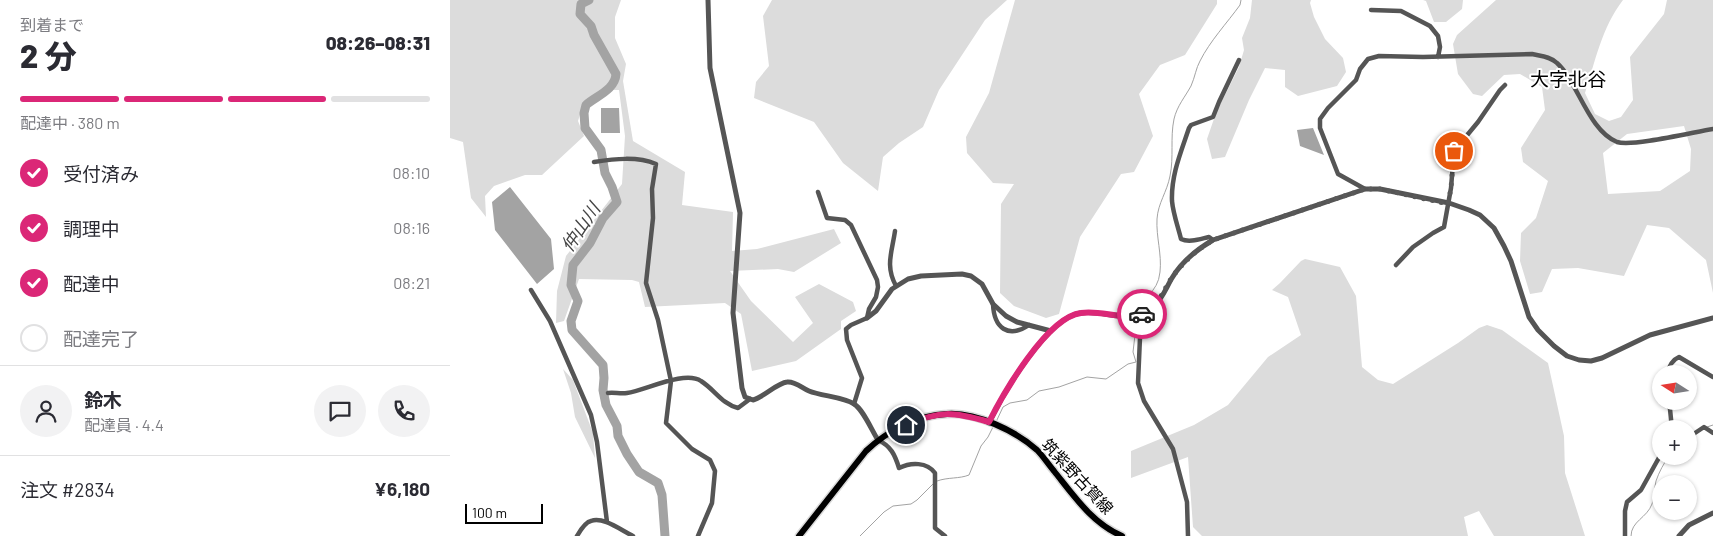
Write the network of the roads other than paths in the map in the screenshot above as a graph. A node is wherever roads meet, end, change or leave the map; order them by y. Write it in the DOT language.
graph roads {
  1 [pos="708,0"];
  2 [pos="1370,10"];
  3 [pos="1438,57"];
  4 [pos="1239,60"];
  5 [pos="1505,84"];
  6 [pos="1713,129"];
  7 [pos="594,162"];
  8 [pos="1365,189"];
  9 [pos="818,192"];
  10 [pos="1448,204"];
  11 [pos="895,231"];
  12 [pos="1213,240"];
  13 [pos="1396,265"];
  14 [pos="896,286"];
  15 [pos="531,290"];
  16 [pos="993,304"];
  17 [pos="1141,314"];
  18 [pos="867,318"];
  19 [pos="1713,318"];
  20 [pos="1029,325"];
  21 [pos="1051,331"];
  22 [pos="1670,365"];
  23 [pos="1693,365"];
  24 [pos="1698,368"];
  25 [pos="1713,377"];
  26 [pos="672,381"];
  27 [pos="608,393"];
  28 [pos="750,399"];
  29 [pos="854,404"];
  30 [pos="989,422"];
  31 [pos="1697,431"];
  32 [pos="1713,433"];
  33 [pos="878,440"];
  34 [pos="1656,465"];
  35 [pos="1713,513"];
  36 [pos="607,522"];
  37 [pos="617,528"];
  38 [pos="614,535"];
  39 [pos="577,536"];
  40 [pos="633,536"];
  41 [pos="698,536"];
  42 [pos="799,536"];
  43 [pos="945,536"];
  44 [pos="1122,536"];
  45 [pos="1188,536"];
  46 [pos="1625,536"];
  47 [pos="1679,536"];
  1 -- 28 [label="street"];
  2 -- 3 [label="street"];
  3 -- 6 [label="street"];
  3 -- 8 [label="street"];
  4 -- 12 [label="street"];
  5 -- 10 [label="street"];
  7 -- 26 [label="street"];
  8 -- 10 [label="street"];
  8 -- 12 [label="street"];
  9 -- 18 [label="street"];
  10 -- 13 [label="street"];
  10 -- 19 [label="street"];
  11 -- 14 [label="street"];
  12 -- 17 [label="street"];
  14 -- 16 [label="street"];
  14 -- 18 [label="street"];
  15 -- 36 [label="street"];
  16 -- 20 [label="street"];
  16 -- 20 [label="street"];
  17 -- 21 [label="street"];
  17 -- 45 [label="street"];
  18 -- 29 [label="street"];
  20 -- 21 [label="street"];
  21 -- 30 [label="street"];
  22 -- 23 [label="street"];
  24 -- 25 [label="street"];
  26 -- 27 [label="street"];
  26 -- 28 [label="street"];
  26 -- 41 [label="street"];
  28 -- 29 [label="street"];
  29 -- 33 [label="street"];
  30 -- 33 [label="main road, 筑紫野古賀線"];
  30 -- 44 [label="main road, 筑紫野古賀線"];
  31 -- 32 [label="street"];
  33 -- 42 [label="main road, 筑紫野古賀線"];
  33 -- 43 [label="street"];
  34 -- 46 [label="street"];
  35 -- 47 [label="street"];
  36 -- 37 [label="street"];
  36 -- 39 [label="street"];
  37 -- 38 [label="street"];
  37 -- 40 [label="street"];
}
